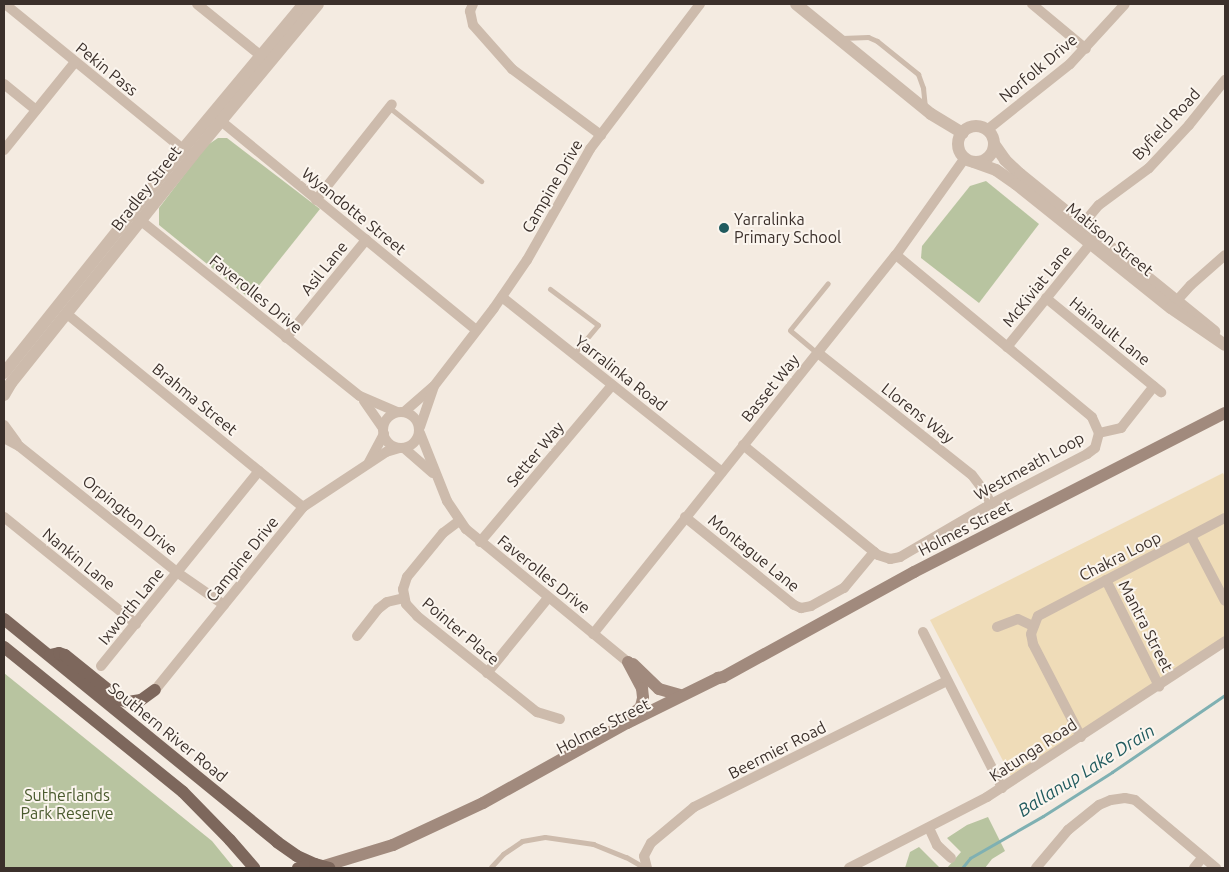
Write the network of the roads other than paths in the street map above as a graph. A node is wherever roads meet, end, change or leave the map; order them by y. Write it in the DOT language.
graph roads {
  1 [pos="5,4"];
  2 [pos="197,4"];
  3 [pos="304,4"];
  4 [pos="318,4"];
  5 [pos="473,4"];
  6 [pos="700,4"];
  7 [pos="796,4"];
  8 [pos="1032,4"];
  9 [pos="1125,4"];
  10 [pos="837,37"];
  11 [pos="1086,49"];
  12 [pos="265,59"];
  13 [pos="75,62"];
  14 [pos="1225,80"];
  15 [pos="4,84"];
  16 [pos="391,106"];
  17 [pos="925,109"];
  18 [pos="36,110"];
  19 [pos="218,118"];
  20 [pos="987,130"];
  21 [pos="963,134"];
  22 [pos="601,135"];
  23 [pos="994,144"];
  24 [pos="4,150"];
  25 [pos="188,152"];
  26 [pos="970,160"];
  27 [pos="481,182"];
  28 [pos="316,200"];
  29 [pos="137,217"];
  30 [pos="1082,225"];
  31 [pos="366,240"];
  32 [pos="1090,244"];
  33 [pos="896,255"];
  34 [pos="1225,255"];
  35 [pos="828,282"];
  36 [pos="550,289"];
  37 [pos="502,297"];
  38 [pos="1046,298"];
  39 [pos="1174,304"];
  40 [pos="67,314"];
  41 [pos="476,330"];
  42 [pos="1225,337"];
  43 [pos="286,338"];
  44 [pos="1225,345"];
  45 [pos="1007,347"];
  46 [pos="818,353"];
  47 [pos="574,354"];
  48 [pos="4,373"];
  49 [pos="612,385"];
  50 [pos="434,386"];
  51 [pos="4,395"];
  52 [pos="360,396"];
  53 [pos="400,412"];
  54 [pos="1225,413"];
  55 [pos="4,425"];
  56 [pos="420,430"];
  57 [pos="383,431"];
  58 [pos="1099,433"];
  59 [pos="4,438"];
  60 [pos="19,446"];
  61 [pos="743,446"];
  62 [pos="401,448"];
  63 [pos="367,465"];
  64 [pos="259,471"];
  65 [pos="722,472"];
  66 [pos="435,475"];
  67 [pos="991,504"];
  68 [pos="304,508"];
  69 [pos="4,517"];
  70 [pos="685,517"];
  71 [pos="1225,518"];
  72 [pos="459,521"];
  73 [pos="1191,536"];
  74 [pos="480,542"];
  75 [pos="874,552"];
  76 [pos="178,573"];
  77 [pos="1106,580"];
  78 [pos="404,598"];
  79 [pos="548,598"];
  80 [pos="1225,602"];
  81 [pos="224,605"];
  82 [pos="4,619"];
  83 [pos="136,624"];
  84 [pos="1033,626"];
  85 [pos="997,627"];
  86 [pos="923,632"];
  87 [pos="593,634"];
  88 [pos="357,636"];
  89 [pos="1225,641"];
  90 [pos="4,647"];
  91 [pos="50,655"];
  92 [pos="628,662"];
  93 [pos="101,666"];
  94 [pos="487,672"];
  95 [pos="724,678"];
  96 [pos="947,681"];
  97 [pos="1159,686"];
  98 [pos="155,690"];
  99 [pos="680,696"];
  100 [pos="560,719"];
  101 [pos="1081,737"];
  102 [pos="555,762"];
  103 [pos="520,784"];
  104 [pos="1002,788"];
  105 [pos="929,828"];
  106 [pos="364,856"];
  107 [pos="1203,857"];
  108 [pos="951,858"];
  109 [pos="323,866"];
  110 [pos="491,867"];
  111 [pos="254,868"];
  112 [pos="298,868"];
  113 [pos="354,868"];
  114 [pos="646,868"];
  115 [pos="849,868"];
  116 [pos="1036,868"];
  117 [pos="1194,868"];
  118 [pos="1216,868"];
  1 -- 13 [label="street, Pekin Pass"];
  2 -- 12 [label="street"];
  3 -- 12 [label="street, Bradley Street"];
  4 -- 12 [label="street, Bradley Street"];
  5 -- 22 [label="street"];
  6 -- 22 [label="street, Campine Drive"];
  7 -- 10 [label="street"];
  8 -- 11 [label="street"];
  9 -- 11 [label="street, Norfolk Drive"];
  10 -- 17 [label="street"];
  10 -- 17 [label="lane"];
  11 -- 20 [label="street, Norfolk Drive"];
  12 -- 19 [label="street, Bradley Street"];
  13 -- 18 [label="street"];
  13 -- 25 [label="street, Pekin Pass"];
  14 -- 30 [label="street, Byfield Road"];
  15 -- 18 [label="street"];
  16 -- 27 [label="lane"];
  16 -- 28 [label="street"];
  17 -- 21 [label="street"];
  18 -- 24 [label="street"];
  19 -- 25 [label="street, Bradley Street"];
  19 -- 28 [label="street, Wyandotte Street"];
  20 -- 21 [label="street"];
  20 -- 23 [label="street"];
  21 -- 26 [label="street"];
  22 -- 37 [label="street, Campine Drive"];
  23 -- 26 [label="street"];
  23 -- 30 [label="street, Matison Street"];
  25 -- 29 [label="street, Bradley Street"];
  26 -- 32 [label="street, Matison Street"];
  26 -- 33 [label="street, Basset Way"];
  28 -- 31 [label="street, Wyandotte Street"];
  29 -- 40 [label="street, Bradley Street"];
  29 -- 43 [label="street, Faverolles Drive"];
  29 -- 48 [label="street, Bradley Street"];
  30 -- 39 [label="street, Matison Street"];
  31 -- 41 [label="street, Wyandotte Street"];
  31 -- 43 [label="street, Asil Lane"];
  32 -- 38 [label="street, McKiviat Lane"];
  32 -- 39 [label="street, Matison Street"];
  33 -- 45 [label="street, Westmeath Loop"];
  33 -- 46 [label="street, Basset Way"];
  34 -- 39 [label="street"];
  35 -- 46 [label="lane"];
  36 -- 47 [label="lane"];
  37 -- 41 [label="street, Campine Drive"];
  37 -- 47 [label="street, Yarralinka Road"];
  38 -- 45 [label="street, McKiviat Lane"];
  38 -- 58 [label="street, Hainault Lane"];
  39 -- 42 [label="street, Matison Street"];
  39 -- 44 [label="street, Matison Street"];
  40 -- 51 [label="street, Bradley Street"];
  40 -- 64 [label="street, Brahma Street"];
  41 -- 50 [label="street, Campine Drive"];
  43 -- 52 [label="street, Faverolles Drive"];
  45 -- 58 [label="street, Westmeath Loop"];
  46 -- 61 [label="street, Basset Way"];
  46 -- 67 [label="street, Llorens Way"];
  47 -- 49 [label="street, Yarralinka Road"];
  49 -- 65 [label="street, Yarralinka Road"];
  49 -- 74 [label="street, Setter Way"];
  50 -- 53 [label="street, Campine Drive"];
  50 -- 56 [label="street, Campine Drive"];
  52 -- 53 [label="street, Faverolles Drive"];
  52 -- 57 [label="street, Faverolles Drive"];
  53 -- 56 [label="street"];
  53 -- 57 [label="street"];
  54 -- 95 [label="main road, Holmes Street"];
  55 -- 60 [label="street, Orpington Drive"];
  56 -- 62 [label="street"];
  56 -- 66 [label="street, Faverolles Drive"];
  57 -- 62 [label="street"];
  57 -- 63 [label="street, Campine Drive"];
  58 -- 67 [label="street, Westmeath Loop"];
  59 -- 60 [label="street, Orpington Drive"];
  60 -- 76 [label="street, Orpington Drive"];
  61 -- 65 [label="street, Basset Way"];
  61 -- 75 [label="street, Westmeath Loop"];
  62 -- 63 [label="street, Campine Drive"];
  62 -- 66 [label="street, Faverolles Drive"];
  63 -- 68 [label="street, Campine Drive"];
  64 -- 68 [label="street, Brahma Street"];
  64 -- 76 [label="street, Ixworth Lane"];
  65 -- 70 [label="street, Basset Way"];
  66 -- 72 [label="street, Faverolles Drive"];
  67 -- 75 [label="street, Westmeath Loop"];
  68 -- 81 [label="street, Campine Drive"];
  69 -- 83 [label="street, Nankin Lane"];
  70 -- 75 [label="street, Montague Lane"];
  70 -- 87 [label="street, Basset Way"];
  71 -- 73 [label="street, Chakra Loop"];
  72 -- 74 [label="street, Faverolles Drive"];
  72 -- 78 [label="street, Pointer Place"];
  73 -- 77 [label="street, Chakra Loop"];
  73 -- 80 [label="street"];
  74 -- 79 [label="street, Faverolles Drive"];
  76 -- 81 [label="street, Orpington Drive"];
  76 -- 83 [label="street, Ixworth Lane"];
  77 -- 84 [label="street, Chakra Loop"];
  77 -- 97 [label="street, Mantra Street"];
  78 -- 88 [label="street"];
  78 -- 94 [label="street, Pointer Place"];
  79 -- 87 [label="street, Faverolles Drive"];
  79 -- 94 [label="street"];
  81 -- 98 [label="street, Campine Drive"];
  82 -- 91 [label="main road, Southern River Road"];
  83 -- 93 [label="street, Ixworth Lane"];
  84 -- 85 [label="street"];
  84 -- 101 [label="street"];
  86 -- 96 [label="street"];
  87 -- 92 [label="street, Faverolles Drive"];
  89 -- 97 [label="street, Katunga Road"];
  90 -- 111 [label="main road"];
  91 -- 98 [label="main road"];
  91 -- 109 [label="main road, Southern River Road"];
  92 -- 99 [label="main road"];
  92 -- 102 [label="main road"];
  94 -- 100 [label="street, Pointer Place"];
  95 -- 99 [label="main road, Holmes Street"];
  95 -- 103 [label="main road, Holmes Street"];
  96 -- 104 [label="street"];
  96 -- 114 [label="street, Beermier Road"];
  97 -- 101 [label="street, Katunga Road"];
  99 -- 102 [label="main road, Holmes Street"];
  101 -- 104 [label="street, Katunga Road"];
  102 -- 103 [label="main road, Holmes Street"];
  103 -- 106 [label="main road, Holmes Street"];
  104 -- 105 [label="street, Katunga Road"];
  105 -- 108 [label="street"];
  105 -- 115 [label="street, Katunga Road"];
  106 -- 109 [label="main road, Holmes Street"];
  106 -- 113 [label="main road, Holmes Street"];
  107 -- 116 [label="street"];
  107 -- 117 [label="street"];
  107 -- 118 [label="street"];
  109 -- 112 [label="main road"];
  110 -- 114 [label="lane"];
}
